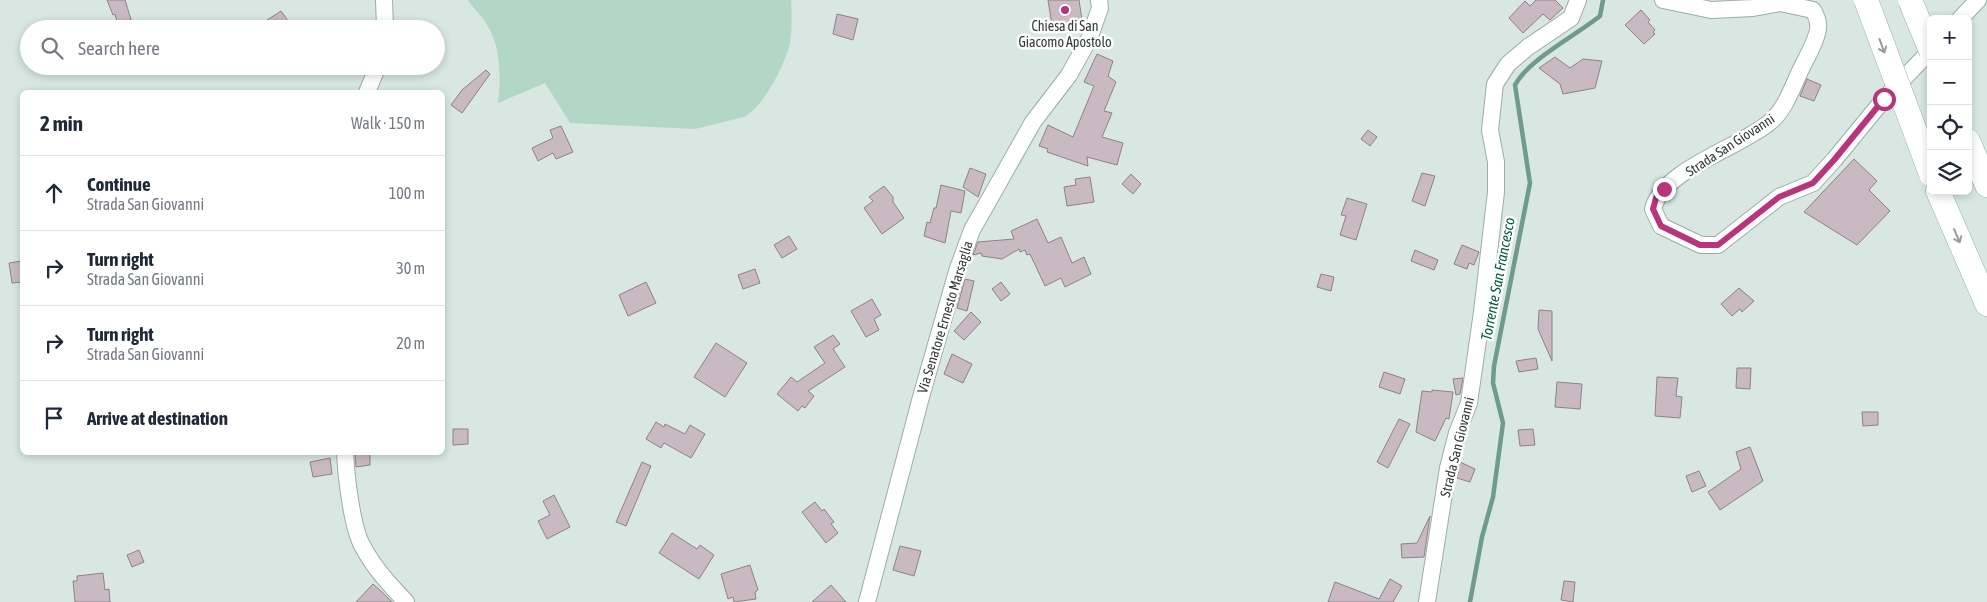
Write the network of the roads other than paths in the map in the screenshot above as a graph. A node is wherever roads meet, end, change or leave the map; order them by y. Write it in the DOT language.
graph roads {
  1 [pos="384,0"];
  2 [pos="1099,0"];
  3 [pos="1578,0"];
  4 [pos="1666,0"];
  5 [pos="1866,0"];
  6 [pos="1910,0"];
  7 [pos="1978,0"];
  8 [pos="1964,15"];
  9 [pos="384,20"];
  10 [pos="1927,40"];
  11 [pos="1927,54"];
  12 [pos="374,75"];
  13 [pos="368,90"];
  14 [pos="1972,150"];
  15 [pos="1927,163"];
  16 [pos="1987,185"];
  17 [pos="1940,195"];
  18 [pos="1987,304"];
  19 [pos="345,455"];
  20 [pos="406,602"];
  21 [pos="868,602"];
  22 [pos="1427,602"];
  1 -- 9 [label="street"];
  2 -- 21 [label="street, Via Senatore Ernesto Marsaglia"];
  3 -- 22 [label="street, Strada San Giovanni"];
  4 -- 11 [label="street, Strada San Giovanni"];
  5 -- 15 [label="highway, one-way, bridge"];
  6 -- 10 [label="highway, bridge"];
  7 -- 8 [label="street"];
  12 -- 13 [label="street"];
  14 -- 16 [label="highway"];
  17 -- 18 [label="highway, one-way"];
  19 -- 20 [label="street"];
}
